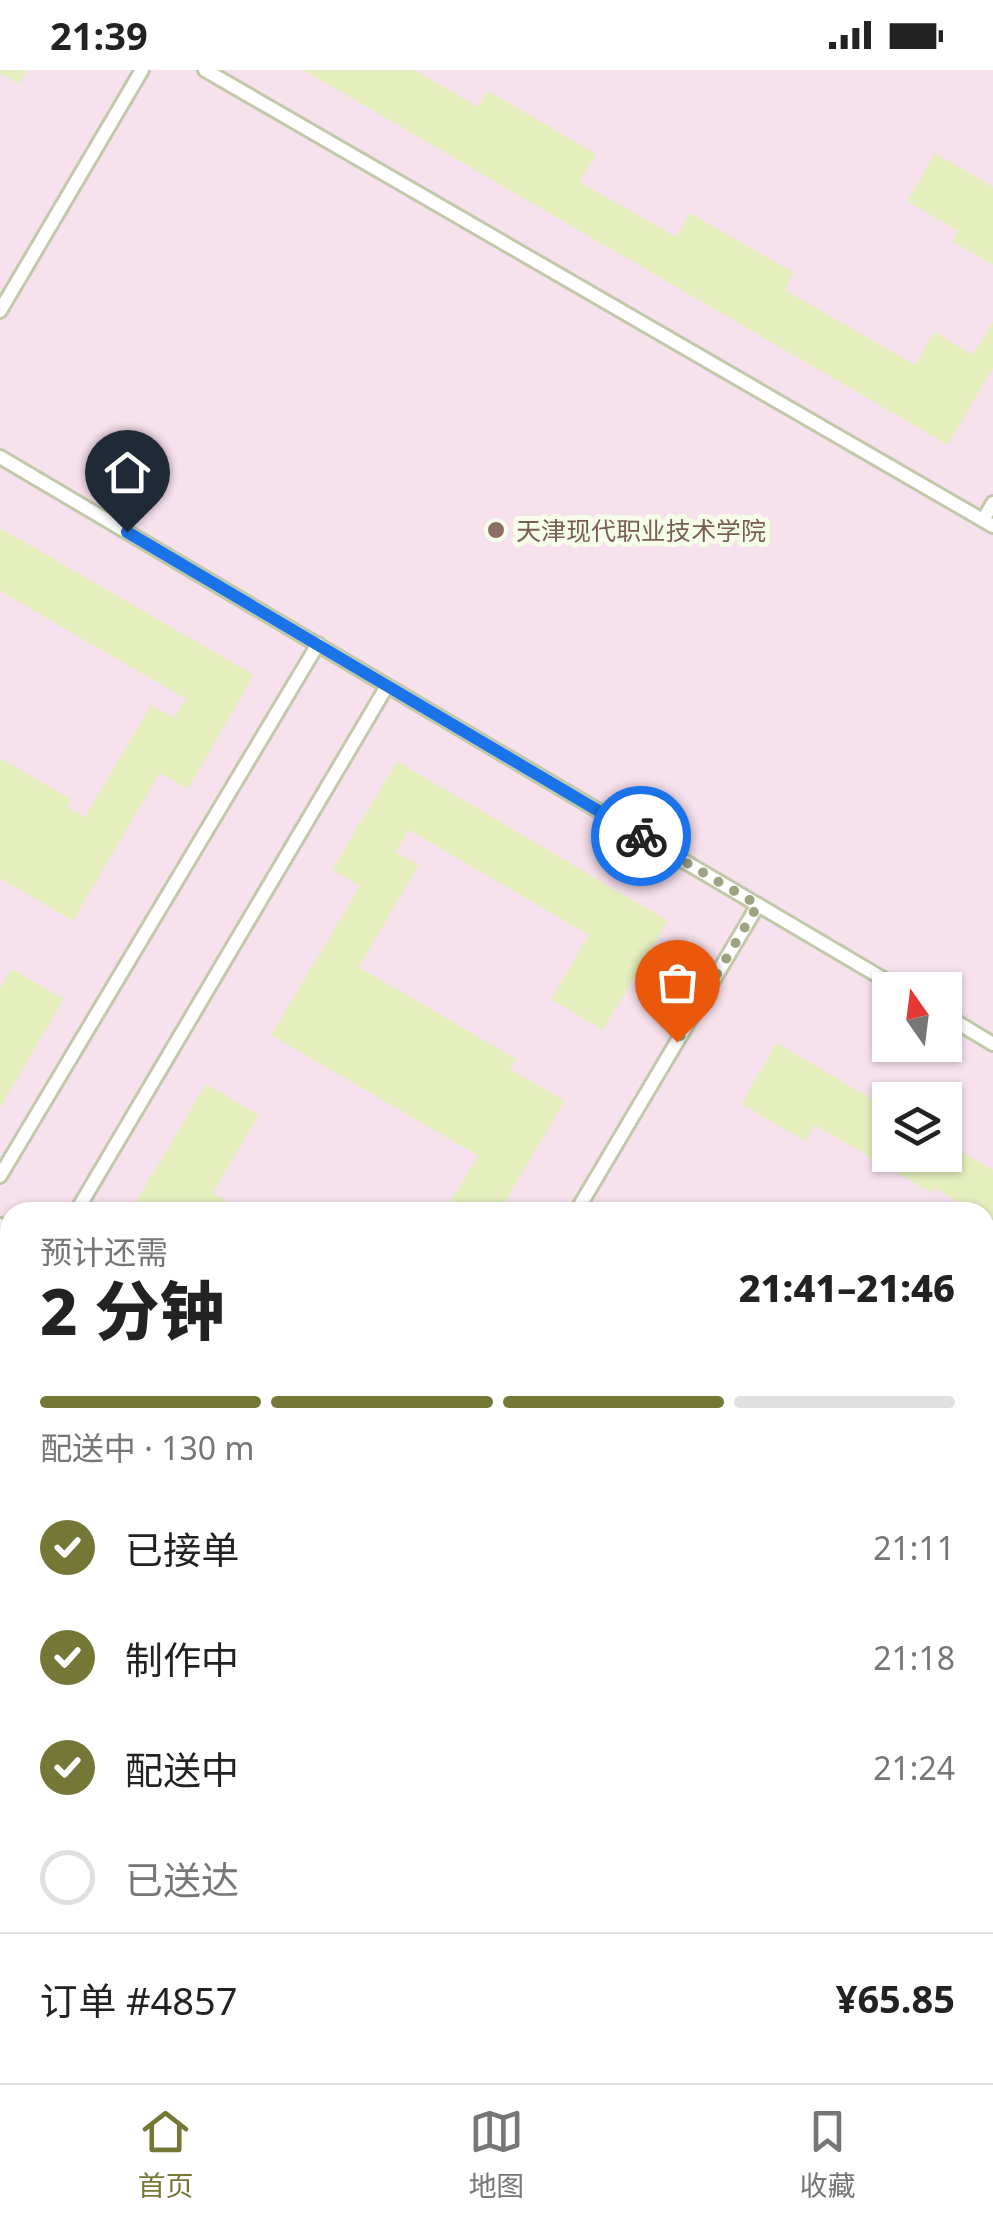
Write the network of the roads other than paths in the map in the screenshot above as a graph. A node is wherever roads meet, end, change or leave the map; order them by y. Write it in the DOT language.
graph roads {
  1 [pos="142,70"];
  2 [pos="205,70"];
  3 [pos="0,311"];
  4 [pos="0,457"];
  5 [pos="993,504"];
  6 [pos="988,523"];
  7 [pos="318,644"];
  8 [pos="387,686"];
  9 [pos="758,905"];
  10 [pos="872,972"];
  11 [pos="962,1025"];
  12 [pos="993,1044"];
  13 [pos="0,1176"];
  14 [pos="82,1202"];
  15 [pos="582,1202"];
  1 -- 3 [label="lane"];
  2 -- 6 [label="lane"];
  4 -- 7 [label="lane"];
  5 -- 6 [label="lane"];
  7 -- 8 [label="lane"];
  7 -- 13 [label="lane"];
  8 -- 9 [label="lane"];
  8 -- 14 [label="lane"];
  9 -- 10 [label="lane"];
  9 -- 15 [label="lane"];
  11 -- 12 [label="lane"];
}
